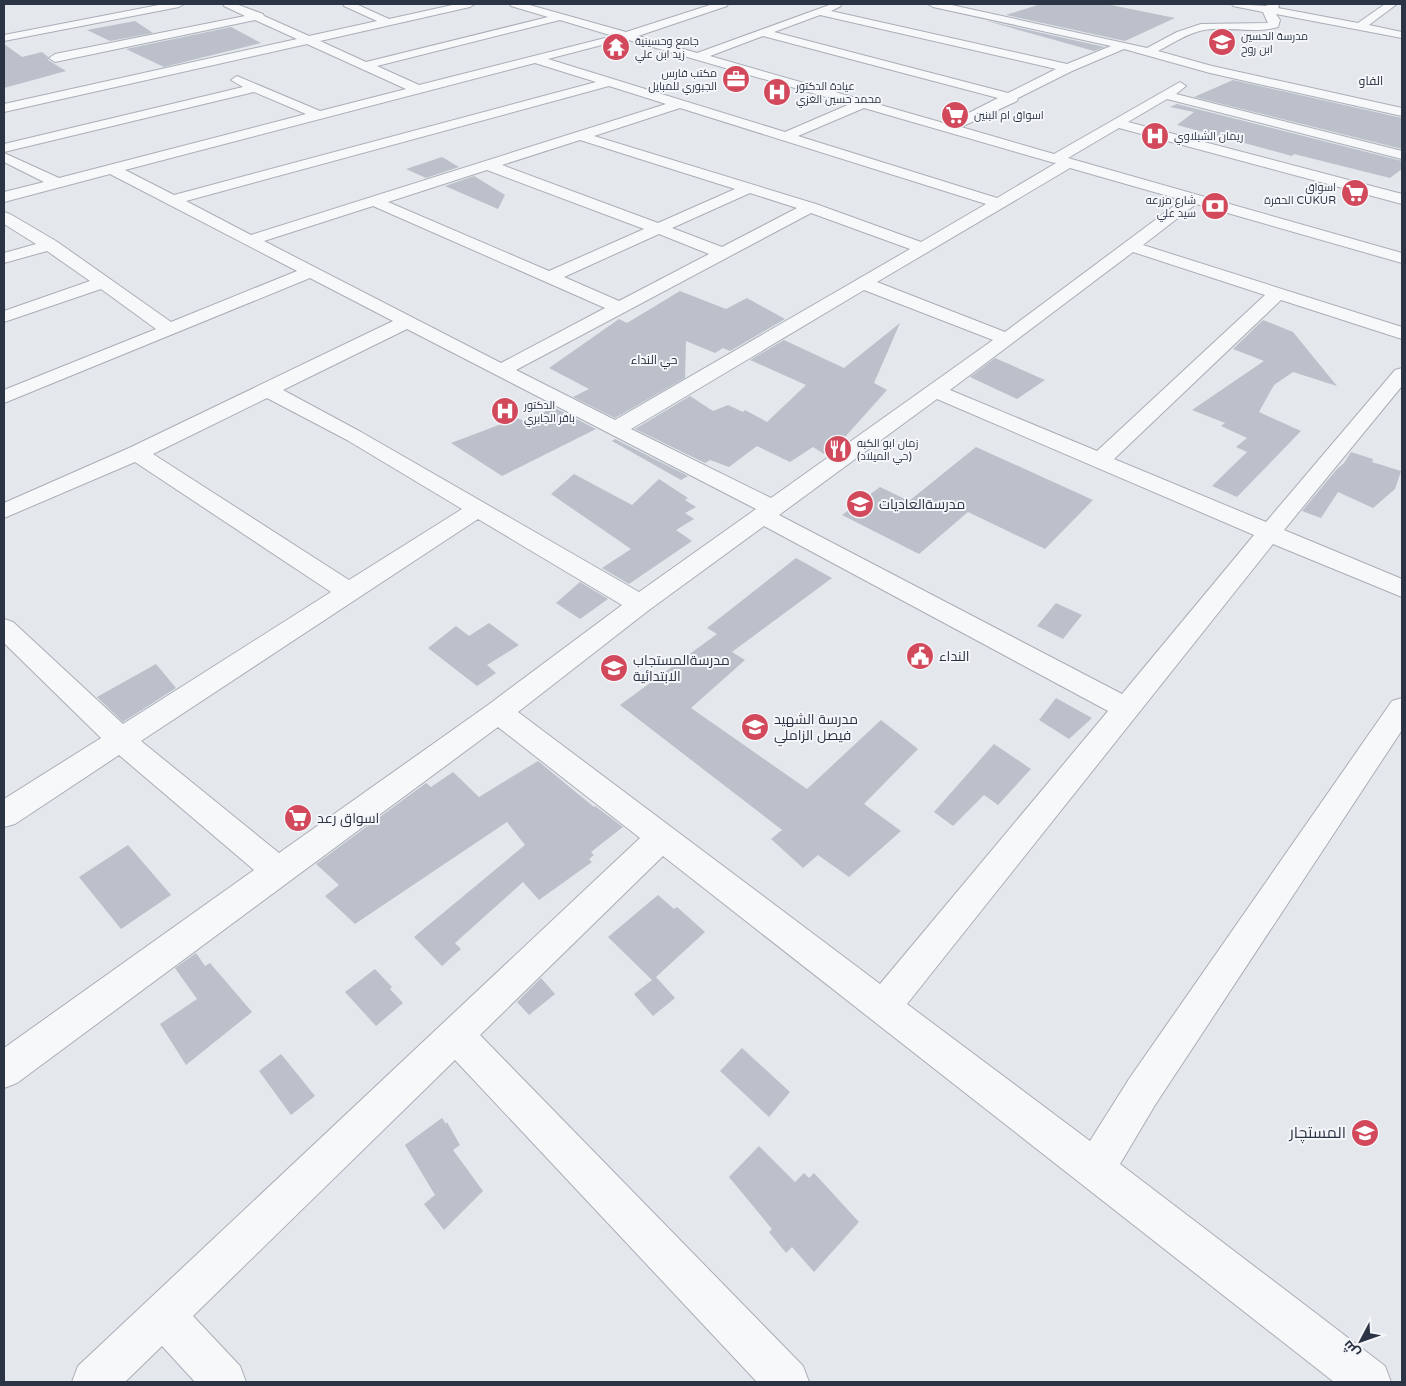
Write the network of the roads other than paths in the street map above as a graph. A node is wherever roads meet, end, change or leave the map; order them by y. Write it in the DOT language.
graph roads {
  1 [pos="179,4"];
  2 [pos="228,4"];
  3 [pos="348,4"];
  4 [pos="470,4"];
  5 [pos="515,4"];
  6 [pos="723,4"];
  7 [pos="842,4"];
  8 [pos="933,4"];
  9 [pos="1237,4"];
  10 [pos="964,6"];
  11 [pos="1390,6"];
  12 [pos="1272,7"];
  13 [pos="677,8"];
  14 [pos="1402,10"];
  15 [pos="819,12"];
  16 [pos="695,13"];
  17 [pos="259,16"];
  18 [pos="562,17"];
  19 [pos="387,22"];
  20 [pos="1360,27"];
  21 [pos="892,28"];
  22 [pos="763,32"];
  23 [pos="876,34"];
  24 [pos="21,35"];
  25 [pos="628,35"];
  26 [pos="1402,36"];
  27 [pos="4,38"];
  28 [pos="308,40"];
  29 [pos="852,45"];
  30 [pos="1123,45"];
  31 [pos="836,52"];
  32 [pos="1148,52"];
  33 [pos="699,56"];
  34 [pos="55,58"];
  35 [pos="535,59"];
  36 [pos="200,64"];
  37 [pos="364,66"];
  38 [pos="69,68"];
  39 [pos="1068,68"];
  40 [pos="1210,69"];
  41 [pos="84,77"];
  42 [pos="610,82"];
  43 [pos="98,87"];
  44 [pos="255,88"];
  45 [pos="419,90"];
  46 [pos="1165,95"];
  47 [pos="1012,98"];
  48 [pos="864,103"];
  49 [pos="680,104"];
  50 [pos="4,108"];
  51 [pos="1402,112"];
  52 [pos="319,115"];
  53 [pos="1116,123"];
  54 [pos="949,128"];
  55 [pos="580,136"];
  56 [pos="785,137"];
  57 [pos="4,148"];
  58 [pos="1402,155"];
  59 [pos="4,157"];
  60 [pos="1062,160"];
  61 [pos="488,165"];
  62 [pos="112,169"];
  63 [pos="57,183"];
  64 [pos="749,188"];
  65 [pos="4,197"];
  66 [pos="1194,198"];
  67 [pos="1402,199"];
  68 [pos="173,200"];
  69 [pos="373,201"];
  70 [pos="998,204"];
  71 [pos="810,207"];
  72 [pos="4,217"];
  73 [pos="657,229"];
  74 [pos="251,240"];
  75 [pos="50,245"];
  76 [pos="1130,246"];
  77 [pos="923,248"];
  78 [pos="723,253"];
  79 [pos="4,258"];
  80 [pos="1402,258"];
  81 [pos="311,272"];
  82 [pos="550,278"];
  83 [pos="104,282"];
  84 [pos="863,283"];
  85 [pos="1277,294"];
  86 [pos="620,308"];
  87 [pos="4,317"];
  88 [pos="406,322"];
  89 [pos="170,330"];
  90 [pos="1402,333"];
  91 [pos="1007,339"];
  92 [pos="502,370"];
  93 [pos="1402,374"];
  94 [pos="266,389"];
  95 [pos="935,391"];
  96 [pos="4,397"];
  97 [pos="615,429"];
  98 [pos="137,453"];
  99 [pos="1100,459"];
  100 [pos="478,509"];
  101 [pos="4,511"];
  102 [pos="767,511"];
  103 [pos="1270,532"];
  104 [pos="1402,589"];
  105 [pos="349,592"];
  106 [pos="640,604"];
  107 [pos="4,628"];
  108 [pos="1126,708"];
  109 [pos="1402,708"];
  110 [pos="498,712"];
  111 [pos="121,740"];
  112 [pos="4,815"];
  113 [pos="660,838"];
  114 [pos="278,871"];
  115 [pos="883,1007"];
  116 [pos="456,1034"];
  117 [pos="4,1070"];
  118 [pos="1095,1169"];
  119 [pos="163,1316"];
  120 [pos="94,1382"];
  121 [pos="224,1382"];
  122 [pos="787,1382"];
  123 [pos="1369,1382"];
  1 -- 24 [label="street"];
  2 -- 17 [label="street"];
  3 -- 19 [label="street"];
  4 -- 19 [label="street"];
  5 -- 18 [label="street"];
  6 -- 16 [label="street"];
  7 -- 15 [label="street"];
  8 -- 10 [label="street"];
  9 -- 12 [label="street"];
  10 -- 30 [label="street"];
  11 -- 14 [label="street"];
  11 -- 20 [label="street"];
  12 -- 20 [label="street"];
  12 -- 32 [label="street"];
  13 -- 16 [label="street"];
  15 -- 21 [label="street"];
  15 -- 22 [label="street"];
  16 -- 25 [label="street"];
  17 -- 28 [label="street"];
  17 -- 34 [label="street"];
  18 -- 25 [label="street"];
  18 -- 37 [label="street"];
  19 -- 28 [label="street"];
  20 -- 26 [label="street"];
  21 -- 23 [label="street"];
  21 -- 39 [label="street"];
  22 -- 31 [label="street"];
  22 -- 33 [label="street"];
  24 -- 27 [label="street"];
  24 -- 34 [label="street"];
  25 -- 33 [label="street"];
  25 -- 35 [label="street"];
  28 -- 36 [label="street"];
  28 -- 37 [label="street"];
  29 -- 31 [label="street"];
  30 -- 32 [label="street"];
  30 -- 39 [label="street"];
  31 -- 47 [label="street"];
  32 -- 40 [label="street"];
  33 -- 48 [label="street"];
  34 -- 38 [label="street"];
  35 -- 42 [label="street"];
  35 -- 45 [label="street"];
  36 -- 43 [label="street"];
  36 -- 44 [label="street"];
  37 -- 45 [label="street"];
  39 -- 47 [label="street"];
  40 -- 46 [label="street"];
  40 -- 51 [label="street"];
  41 -- 43 [label="street"];
  42 -- 49 [label="street"];
  42 -- 68 [label="street"];
  43 -- 50 [label="street"];
  44 -- 52 [label="street"];
  44 -- 57 [label="street"];
  45 -- 52 [label="street"];
  46 -- 53 [label="street"];
  46 -- 58 [label="street"];
  47 -- 54 [label="street"];
  48 -- 54 [label="street"];
  48 -- 56 [label="street"];
  49 -- 55 [label="street"];
  49 -- 56 [label="street"];
  52 -- 62 [label="street"];
  53 -- 60 [label="street"];
  53 -- 67 [label="street"];
  54 -- 60 [label="street"];
  55 -- 61 [label="street"];
  55 -- 64 [label="street"];
  56 -- 70 [label="street"];
  59 -- 63 [label="street"];
  60 -- 66 [label="street"];
  60 -- 70 [label="street"];
  61 -- 69 [label="street"];
  61 -- 73 [label="street"];
  62 -- 63 [label="street"];
  62 -- 68 [label="street"];
  63 -- 65 [label="street"];
  64 -- 71 [label="street"];
  64 -- 73 [label="street"];
  66 -- 76 [label="street"];
  66 -- 80 [label="street"];
  68 -- 74 [label="street"];
  69 -- 74 [label="street"];
  69 -- 82 [label="street"];
  70 -- 77 [label="street"];
  71 -- 77 [label="street"];
  71 -- 78 [label="street"];
  72 -- 75 [label="street"];
  73 -- 78 [label="street"];
  73 -- 82 [label="street"];
  74 -- 81 [label="street"];
  75 -- 79 [label="street"];
  75 -- 83 [label="street"];
  76 -- 85 [label="street"];
  76 -- 91 [label="street"];
  77 -- 84 [label="street"];
  78 -- 86 [label="street"];
  81 -- 88 [label="street"];
  81 -- 89 [label="street"];
  82 -- 86 [label="street"];
  83 -- 87 [label="street"];
  83 -- 89 [label="street"];
  84 -- 91 [label="street"];
  84 -- 97 [label="street"];
  85 -- 90 [label="street"];
  85 -- 99 [label="street"];
  86 -- 92 [label="street"];
  88 -- 92 [label="street"];
  88 -- 94 [label="street"];
  89 -- 96 [label="street"];
  91 -- 95 [label="street"];
  92 -- 97 [label="street"];
  93 -- 103 [label="street"];
  94 -- 98 [label="street"];
  94 -- 100 [label="street"];
  95 -- 99 [label="street"];
  95 -- 102 [label="street"];
  97 -- 102 [label="street"];
  98 -- 101 [label="street"];
  98 -- 105 [label="street"];
  99 -- 103 [label="street"];
  100 -- 105 [label="street"];
  100 -- 106 [label="street"];
  102 -- 106 [label="street"];
  102 -- 108 [label="street"];
  103 -- 104 [label="street"];
  103 -- 108 [label="street"];
  105 -- 111 [label="street"];
  106 -- 110 [label="street"];
  107 -- 111 [label="street"];
  108 -- 115 [label="street"];
  109 -- 118 [label="street"];
  110 -- 113 [label="street"];
  110 -- 114 [label="street"];
  111 -- 112 [label="street"];
  111 -- 114 [label="street"];
  113 -- 115 [label="street"];
  113 -- 116 [label="street"];
  114 -- 117 [label="street"];
  115 -- 118 [label="street"];
  116 -- 119 [label="street"];
  116 -- 122 [label="street"];
  118 -- 123 [label="street"];
  119 -- 120 [label="street"];
  119 -- 121 [label="street"];
}
